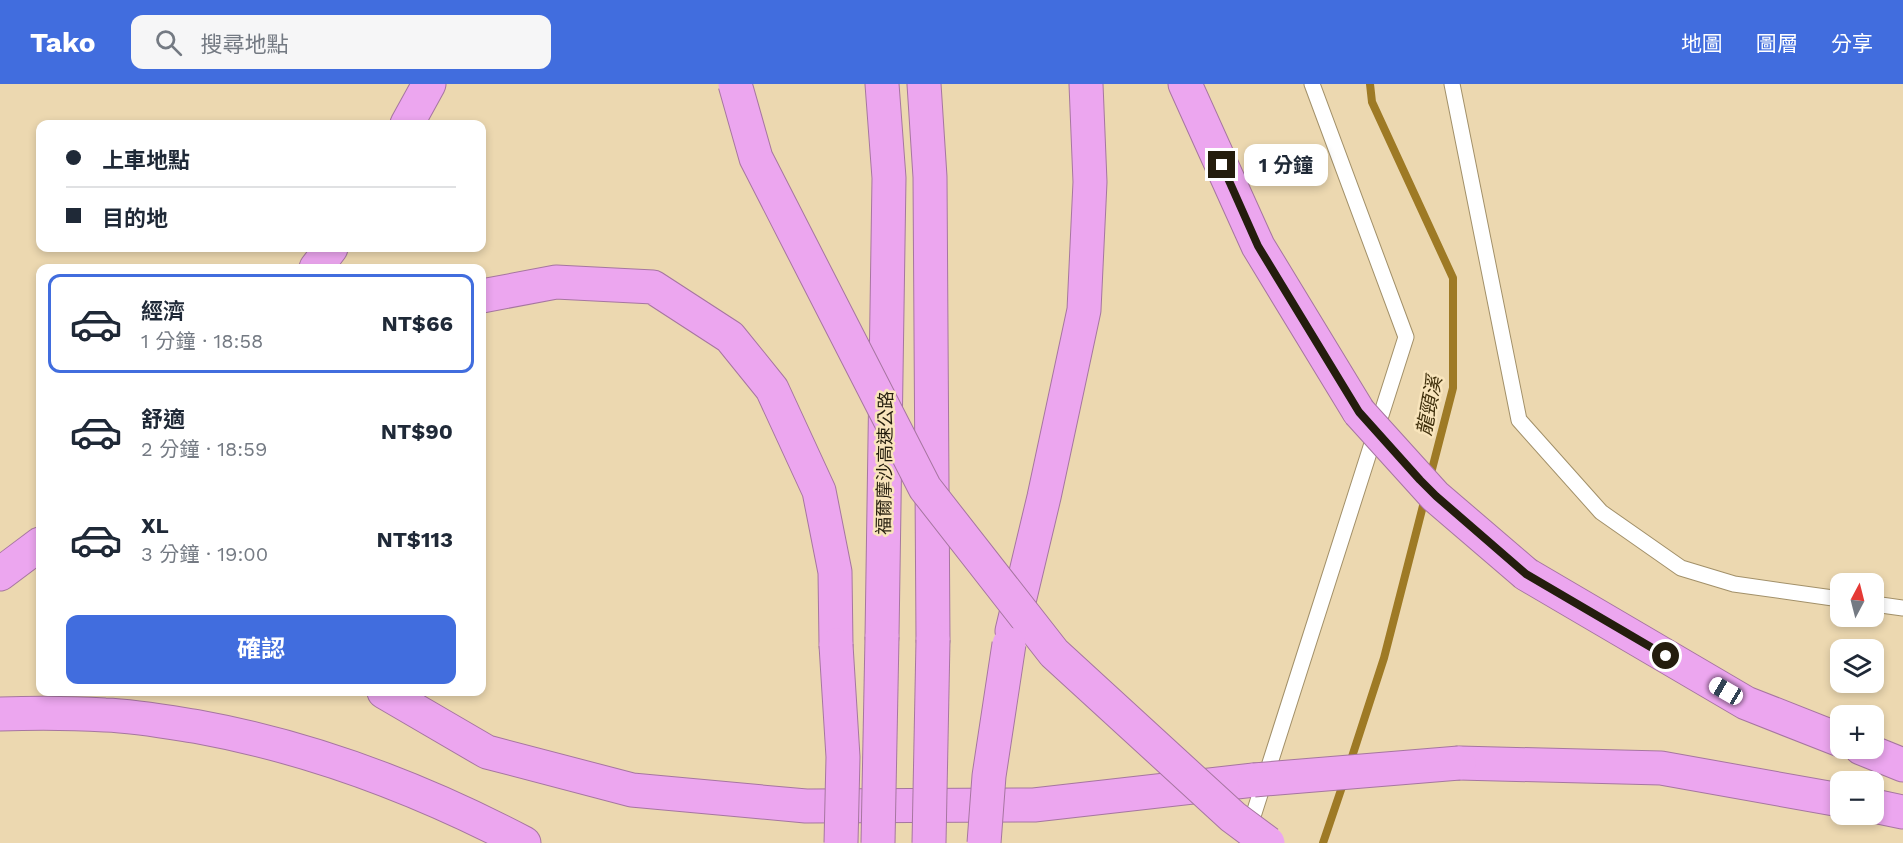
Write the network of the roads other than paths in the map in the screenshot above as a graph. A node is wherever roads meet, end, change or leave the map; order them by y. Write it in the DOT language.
graph roads {
  1 [pos="429,84"];
  2 [pos="735,84"];
  3 [pos="882,84"];
  4 [pos="924,84"];
  5 [pos="1086,84"];
  6 [pos="1185,84"];
  7 [pos="1312,84"];
  8 [pos="1452,84"];
  9 [pos="409,120"];
  10 [pos="486,295"];
  11 [pos="36,547"];
  12 [pos="0,574"];
  13 [pos="1830,598"];
  14 [pos="1884,605"];
  15 [pos="1903,608"];
  16 [pos="391,696"];
  17 [pos="0,714"];
  18 [pos="1830,736"];
  19 [pos="1884,757"];
  20 [pos="1903,765"];
  21 [pos="1830,798"];
  22 [pos="1884,808"];
  23 [pos="1903,812"];
  24 [pos="524,843"];
  25 [pos="840,843"];
  26 [pos="878,843"];
  27 [pos="929,843"];
  28 [pos="984,843"];
  29 [pos="1244,843"];
  30 [pos="1268,843"];
  1 -- 9 [label="highway"];
  2 -- 30 [label="highway, bridge"];
  3 -- 26 [label="highway, 福爾摩沙高速公路, bridge"];
  4 -- 27 [label="highway, bridge"];
  5 -- 28 [label="highway, bridge"];
  6 -- 18 [label="highway, bridge"];
  7 -- 29 [label="lane"];
  8 -- 13 [label="lane"];
  10 -- 25 [label="highway, bridge"];
  11 -- 12 [label="highway"];
  14 -- 15 [label="lane"];
  16 -- 21 [label="highway, bridge"];
  17 -- 24 [label="highway"];
  19 -- 20 [label="highway"];
  22 -- 23 [label="highway"];
}
